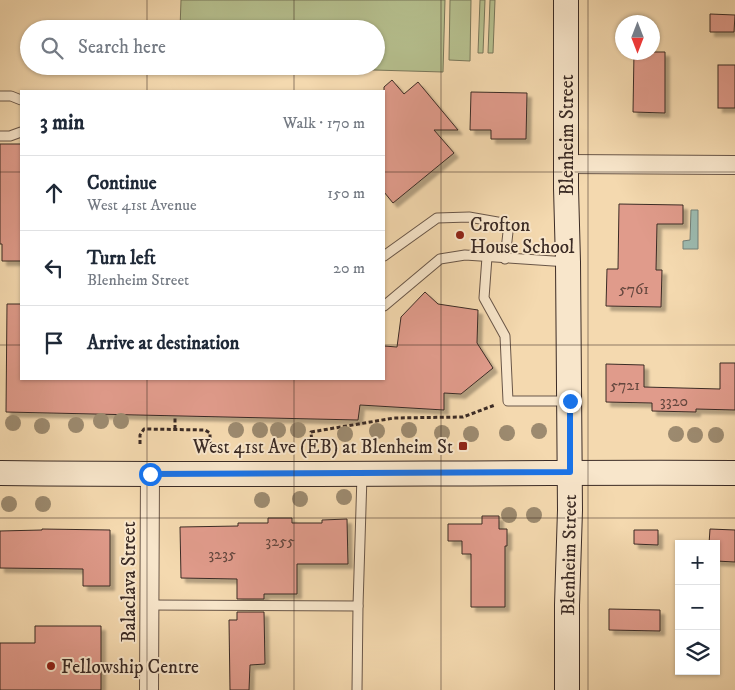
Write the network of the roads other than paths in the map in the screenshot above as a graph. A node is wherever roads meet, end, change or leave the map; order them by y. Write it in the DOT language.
graph roads {
  1 [pos="566,0"];
  2 [pos="0,96"];
  3 [pos="20,100"];
  4 [pos="20,132"];
  5 [pos="0,136"];
  6 [pos="566,164"];
  7 [pos="735,165"];
  8 [pos="385,255"];
  9 [pos="487,257"];
  10 [pos="505,259"];
  11 [pos="568,262"];
  12 [pos="385,305"];
  13 [pos="570,401"];
  14 [pos="570,472"];
  15 [pos="0,473"];
  16 [pos="735,473"];
  17 [pos="150,474"];
  18 [pos="362,474"];
  19 [pos="149,605"];
  20 [pos="358,606"];
  21 [pos="149,690"];
  22 [pos="357,690"];
  23 [pos="567,690"];
  1 -- 6 [label="main road, Blenheim Street"];
  2 -- 3 [label="lane"];
  4 -- 5 [label="lane"];
  6 -- 7 [label="street"];
  6 -- 11 [label="main road, Blenheim Street"];
  8 -- 10 [label="lane"];
  9 -- 10 [label="lane"];
  9 -- 12 [label="lane"];
  9 -- 13 [label="lane"];
  10 -- 11 [label="lane"];
  11 -- 13 [label="main road, Blenheim Street"];
  13 -- 14 [label="main road, Blenheim Street"];
  14 -- 16 [label="main road"];
  14 -- 18 [label="main road"];
  14 -- 23 [label="main road, Blenheim Street"];
  15 -- 17 [label="main road"];
  17 -- 18 [label="main road"];
  17 -- 19 [label="street, Balaclava Street"];
  18 -- 20 [label="lane"];
  19 -- 20 [label="lane"];
  19 -- 21 [label="street, Balaclava Street"];
  20 -- 22 [label="lane"];
}
